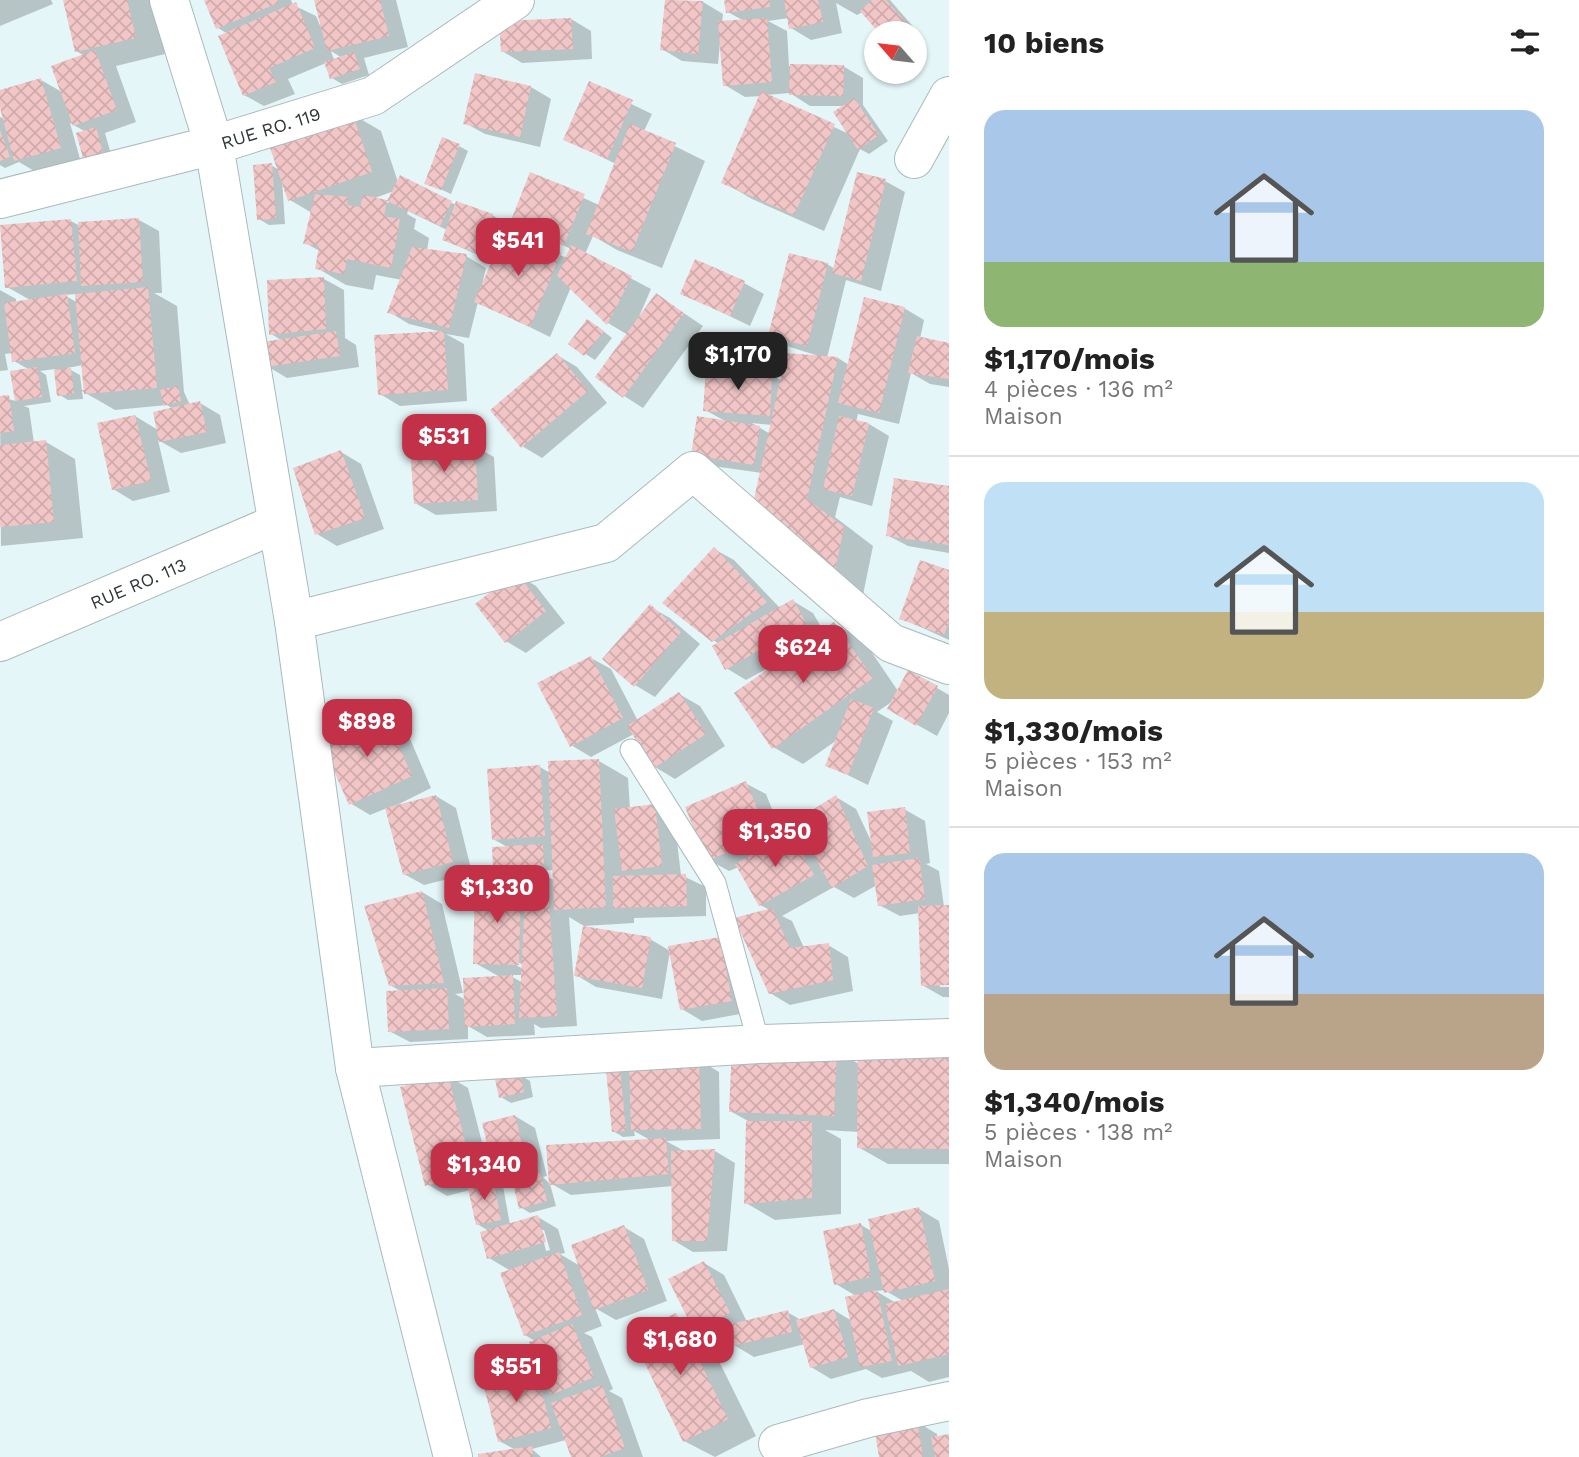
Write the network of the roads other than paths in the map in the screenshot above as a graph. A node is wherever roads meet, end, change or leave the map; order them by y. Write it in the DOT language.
graph roads {
  1 [pos="169,0"];
  2 [pos="516,0"];
  3 [pos="949,96"];
  4 [pos="214,145"];
  5 [pos="914,159"];
  6 [pos="0,199"];
  7 [pos="276,524"];
  8 [pos="294,621"];
  9 [pos="0,642"];
  10 [pos="949,664"];
  11 [pos="631,750"];
  12 [pos="949,1038"];
  13 [pos="759,1044"];
  14 [pos="355,1068"];
  15 [pos="949,1401"];
  16 [pos="778,1444"];
  17 [pos="453,1457"];
  1 -- 4 [label="street"];
  2 -- 4 [label="street, RUE RO. 119"];
  3 -- 5 [label="street"];
  4 -- 6 [label="street, RUE RO. 119"];
  4 -- 7 [label="street"];
  7 -- 8 [label="street"];
  7 -- 9 [label="street, RUE RO. 113"];
  8 -- 10 [label="street"];
  8 -- 14 [label="street"];
  11 -- 13 [label="lane"];
  12 -- 13 [label="street"];
  13 -- 14 [label="street"];
  14 -- 17 [label="street"];
  15 -- 16 [label="street"];
}
